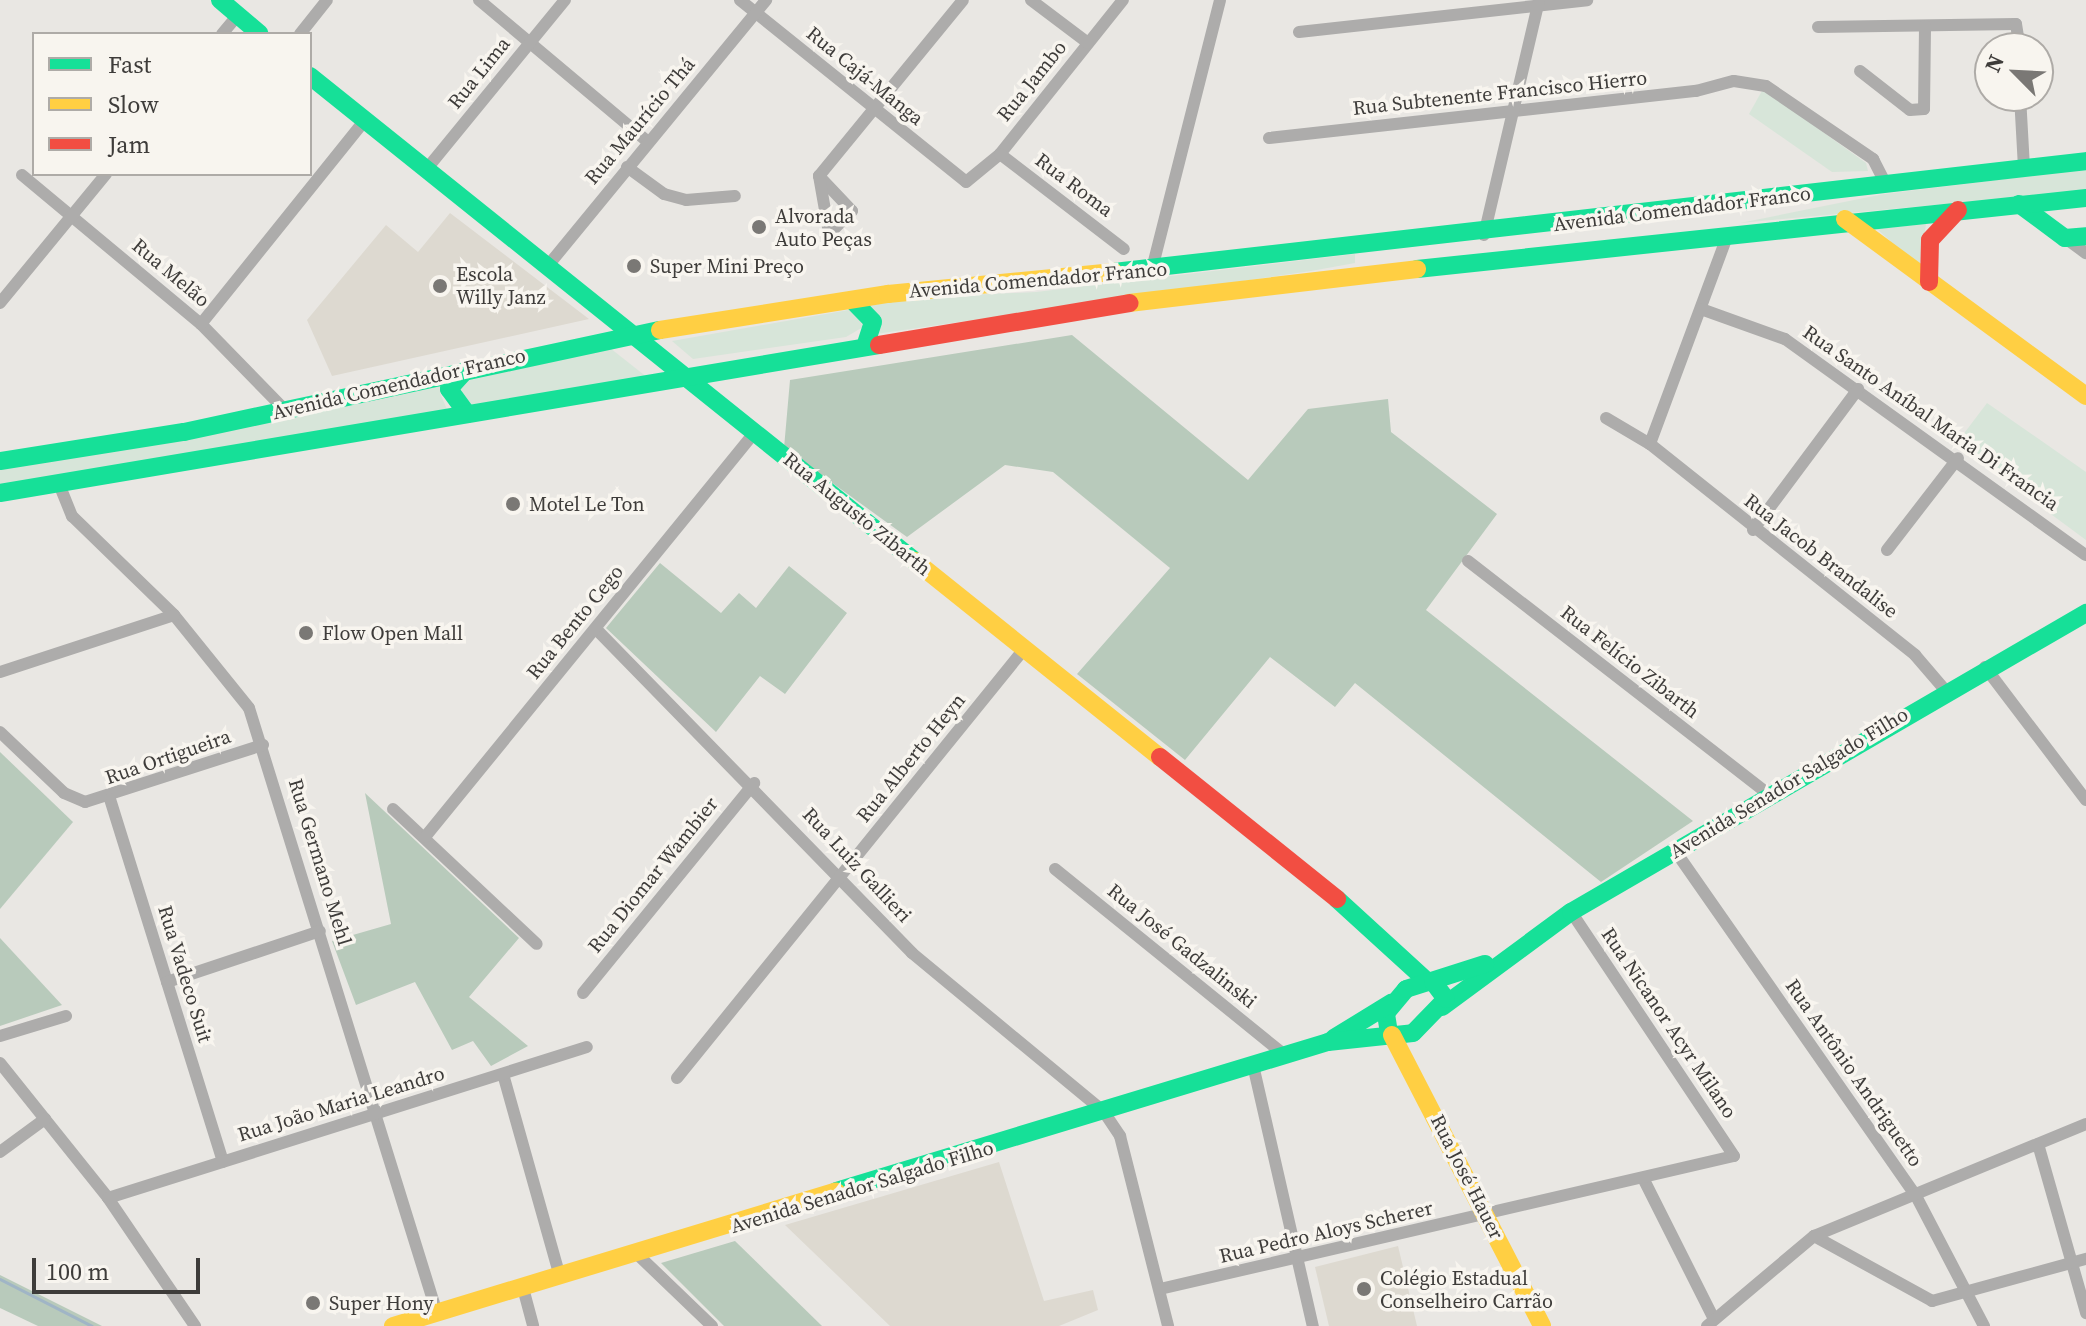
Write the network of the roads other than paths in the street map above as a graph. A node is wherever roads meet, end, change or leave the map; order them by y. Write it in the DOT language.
graph roads {
  1 [pos="220,0"];
  2 [pos="327,0"];
  3 [pos="479,0"];
  4 [pos="565,0"];
  5 [pos="740,0"];
  6 [pos="766,0"];
  7 [pos="963,0"];
  8 [pos="1031,0"];
  9 [pos="1123,0"];
  10 [pos="1220,0"];
  11 [pos="1587,0"];
  12 [pos="1538,2"];
  13 [pos="756,13"];
  14 [pos="238,15"];
  15 [pos="1925,26"];
  16 [pos="1818,27"];
  17 [pos="224,32"];
  18 [pos="258,32"];
  19 [pos="302,32"];
  20 [pos="1299,32"];
  21 [pos="2017,32"];
  22 [pos="529,43"];
  23 [pos="1088,43"];
  24 [pos="1860,71"];
  25 [pos="312,78"];
  26 [pos="873,109"];
  27 [pos="2021,112"];
  28 [pos="1510,114"];
  29 [pos="364,121"];
  30 [pos="1269,138"];
  31 [pos="648,142"];
  32 [pos="1000,154"];
  33 [pos="2086,161"];
  34 [pos="627,167"];
  35 [pos="2024,168"];
  36 [pos="425,171"];
  37 [pos="22,175"];
  38 [pos="104,176"];
  39 [pos="819,176"];
  40 [pos="966,182"];
  41 [pos="1886,185"];
  42 [pos="735,196"];
  43 [pos="2086,198"];
  44 [pos="2019,204"];
  45 [pos="1961,208"];
  46 [pos="72,215"];
  47 [pos="1845,219"];
  48 [pos="1729,232"];
  49 [pos="1484,235"];
  50 [pos="2086,236"];
  51 [pos="2065,238"];
  52 [pos="1124,249"];
  53 [pos="2086,253"];
  54 [pos="1426,267"];
  55 [pos="546,268"];
  56 [pos="1152,269"];
  57 [pos="1929,282"];
  58 [pos="852,300"];
  59 [pos="0,303"];
  60 [pos="1701,309"];
  61 [pos="201,324"];
  62 [pos="633,334"];
  63 [pos="865,347"];
  64 [pos="467,369"];
  65 [pos="690,376"];
  66 [pos="1858,389"];
  67 [pos="2086,396"];
  68 [pos="285,410"];
  69 [pos="467,414"];
  70 [pos="1606,418"];
  71 [pos="755,432"];
  72 [pos="1650,444"];
  73 [pos="1958,458"];
  74 [pos="0,461"];
  75 [pos="59,484"];
  76 [pos="0,493"];
  77 [pos="1753,530"];
  78 [pos="1887,550"];
  79 [pos="2086,555"];
  80 [pos="1468,561"];
  81 [pos="2086,613"];
  82 [pos="174,615"];
  83 [pos="596,629"];
  84 [pos="1025,648"];
  85 [pos="1985,667"];
  86 [pos="0,672"];
  87 [pos="1945,690"];
  88 [pos="0,732"];
  89 [pos="263,745"];
  90 [pos="754,783"];
  91 [pos="1768,794"];
  92 [pos="110,799"];
  93 [pos="2086,800"];
  94 [pos="393,809"];
  95 [pos="425,837"];
  96 [pos="1676,852"];
  97 [pos="1055,869"];
  98 [pos="841,877"];
  99 [pos="1571,912"];
  100 [pos="320,931"];
  101 [pos="537,944"];
  102 [pos="1404,953"];
  103 [pos="1495,961"];
  104 [pos="167,982"];
  105 [pos="1431,982"];
  106 [pos="583,993"];
  107 [pos="1395,998"];
  108 [pos="1442,1007"];
  109 [pos="66,1016"];
  110 [pos="1422,1027"];
  111 [pos="1390,1034"];
  112 [pos="0,1036"];
  113 [pos="1328,1042"];
  114 [pos="587,1047"];
  115 [pos="1285,1055"];
  116 [pos="0,1063"];
  117 [pos="1253,1065"];
  118 [pos="1413,1071"];
  119 [pos="503,1074"];
  120 [pos="677,1078"];
  121 [pos="1104,1112"];
  122 [pos="375,1114"];
  123 [pos="45,1119"];
  124 [pos="2086,1124"];
  125 [pos="2038,1144"];
  126 [pos="0,1152"];
  127 [pos="1734,1156"];
  128 [pos="223,1162"];
  129 [pos="1643,1178"];
  130 [pos="1915,1194"];
  131 [pos="108,1198"];
  132 [pos="1487,1215"];
  133 [pos="1814,1236"];
  134 [pos="637,1254"];
  135 [pos="1298,1260"];
  136 [pos="2080,1261"];
  137 [pos="560,1277"];
  138 [pos="523,1288"];
  139 [pos="1160,1289"];
  140 [pos="1969,1292"];
  141 [pos="437,1313"];
  142 [pos="2086,1313"];
  143 [pos="1710,1323"];
  144 [pos="195,1326"];
  145 [pos="393,1326"];
  146 [pos="533,1326"];
  147 [pos="712,1326"];
  148 [pos="1168,1326"];
  149 [pos="1313,1326"];
  150 [pos="1542,1326"];
  151 [pos="1984,1326"];
  1 -- 14 [label="main road"];
  2 -- 19 [label="street"];
  3 -- 22 [label="street"];
  4 -- 22 [label="street, Rua Lima"];
  5 -- 13 [label="street, Rua Cajá-Manga"];
  6 -- 13 [label="street, Rua Maurício Thá"];
  7 -- 26 [label="street"];
  8 -- 23 [label="street"];
  9 -- 23 [label="street, Rua Jambo"];
  10 -- 56 [label="street"];
  11 -- 12 [label="street"];
  12 -- 20 [label="street"];
  12 -- 28 [label="street"];
  13 -- 26 [label="street, Rua Cajá-Manga"];
  13 -- 31 [label="street, Rua Maurício Thá"];
  14 -- 17 [label="street"];
  14 -- 18 [label="main road"];
  15 -- 16 [label="street"];
  15 -- 21 [label="street"];
  15 -- 24 [label="street"];
  22 -- 31 [label="street"];
  22 -- 36 [label="street, Rua Lima"];
  23 -- 32 [label="street, Rua Jambo"];
  25 -- 29 [label="main road, Rua Augusto Zibarth"];
  26 -- 39 [label="street"];
  26 -- 40 [label="street, Rua Cajá-Manga"];
  27 -- 35 [label="street"];
  28 -- 30 [label="street, Rua Subtenente Francisco Hierro"];
  28 -- 41 [label="street, Rua Subtenente Francisco Hierro"];
  28 -- 49 [label="street"];
  29 -- 36 [label="main road, Rua Augusto Zibarth"];
  29 -- 61 [label="street"];
  31 -- 34 [label="street, Rua Maurício Thá"];
  32 -- 40 [label="street, Rua Jambo"];
  32 -- 52 [label="street, Rua Roma"];
  33 -- 35 [label="main road, Avenida Comendador Franco"];
  34 -- 42 [label="street"];
  34 -- 55 [label="street, Rua Maurício Thá"];
  35 -- 41 [label="main road, Avenida Comendador Franco"];
  36 -- 55 [label="main road, Rua Augusto Zibarth"];
  37 -- 46 [label="street, Rua Melão"];
  38 -- 46 [label="street"];
  41 -- 49 [label="main road, Avenida Comendador Franco"];
  43 -- 44 [label="main road, Avenida Comendador Franco"];
  44 -- 45 [label="main road, Avenida Comendador Franco"];
  44 -- 51 [label="main road"];
  45 -- 47 [label="main road, Avenida Comendador Franco"];
  45 -- 57 [label="main road"];
  46 -- 59 [label="street"];
  46 -- 61 [label="street, Rua Melão"];
  47 -- 48 [label="main road, Avenida Comendador Franco"];
  47 -- 57 [label="main road"];
  48 -- 54 [label="main road, Avenida Comendador Franco"];
  48 -- 60 [label="street"];
  49 -- 54 [label="main road"];
  49 -- 56 [label="main road, Avenida Comendador Franco"];
  50 -- 51 [label="main road"];
  51 -- 53 [label="street"];
  54 -- 63 [label="main road, Avenida Comendador Franco"];
  55 -- 62 [label="main road, Rua Augusto Zibarth"];
  56 -- 58 [label="main road, Avenida Comendador Franco"];
  57 -- 67 [label="main road"];
  58 -- 62 [label="main road, Avenida Comendador Franco"];
  58 -- 63 [label="main road"];
  60 -- 66 [label="street, Rua Santo Aníbal Maria Di Francia"];
  60 -- 72 [label="street"];
  61 -- 68 [label="street, Rua Melão"];
  62 -- 64 [label="main road, Avenida Comendador Franco"];
  62 -- 65 [label="main road, Rua Augusto Zibarth"];
  63 -- 65 [label="main road, Avenida Comendador Franco"];
  64 -- 68 [label="main road, Avenida Comendador Franco"];
  64 -- 69 [label="main road"];
  65 -- 69 [label="main road, Avenida Comendador Franco"];
  65 -- 71 [label="main road, Rua Augusto Zibarth"];
  66 -- 73 [label="street, Rua Santo Aníbal Maria Di Francia"];
  66 -- 77 [label="street"];
  68 -- 74 [label="main road, Avenida Comendador Franco"];
  69 -- 75 [label="main road, Avenida Comendador Franco"];
  70 -- 72 [label="street, Rua Jacob Brandalise"];
  71 -- 83 [label="street, Rua Bento Cego"];
  71 -- 84 [label="main road, Rua Augusto Zibarth"];
  72 -- 77 [label="street, Rua Jacob Brandalise"];
  73 -- 78 [label="street"];
  73 -- 79 [label="street, Rua Santo Aníbal Maria Di Francia"];
  75 -- 76 [label="main road, Avenida Comendador Franco"];
  75 -- 82 [label="street, Rua Germano Mehl"];
  77 -- 87 [label="street, Rua Jacob Brandalise"];
  80 -- 91 [label="street, Rua Felício Zibarth"];
  81 -- 85 [label="main road, Avenida Senador Salgado Filho"];
  82 -- 86 [label="street"];
  82 -- 89 [label="street, Rua Germano Mehl"];
  83 -- 90 [label="street, Rua Luiz Gallieri"];
  83 -- 95 [label="street, Rua Bento Cego"];
  84 -- 98 [label="street, Rua Alberto Heyn"];
  84 -- 102 [label="main road, Rua Augusto Zibarth"];
  85 -- 87 [label="main road, Avenida Senador Salgado Filho"];
  85 -- 93 [label="street"];
  87 -- 91 [label="main road, Avenida Senador Salgado Filho"];
  88 -- 92 [label="street, Rua Ortigueira"];
  89 -- 92 [label="street, Rua Ortigueira"];
  89 -- 100 [label="street, Rua Germano Mehl"];
  90 -- 98 [label="street, Rua Luiz Gallieri"];
  90 -- 106 [label="street, Rua Diomar Wambier"];
  91 -- 96 [label="main road, Avenida Senador Salgado Filho"];
  92 -- 104 [label="street, Rua Vadeco Suit"];
  94 -- 95 [label="street"];
  95 -- 101 [label="street"];
  96 -- 99 [label="main road, Avenida Senador Salgado Filho"];
  96 -- 130 [label="street, Rua Antônio Andriguetto"];
  97 -- 115 [label="street, Rua José Gadzalinski"];
  98 -- 120 [label="street, Rua Alberto Heyn"];
  98 -- 121 [label="street, Rua Luiz Gallieri"];
  99 -- 103 [label="main road, Avenida Senador Salgado Filho"];
  99 -- 127 [label="street, Rua Nicanor Acyr Milano"];
  100 -- 104 [label="street"];
  100 -- 122 [label="street, Rua Germano Mehl"];
  102 -- 105 [label="main road, Rua Augusto Zibarth"];
  102 -- 107 [label="main road"];
  103 -- 105 [label="main road, Avenida Senador Salgado Filho"];
  103 -- 108 [label="main road, Avenida Senador Salgado Filho"];
  104 -- 128 [label="street, Rua Vadeco Suit"];
  105 -- 107 [label="main road, Avenida Senador Salgado Filho"];
  105 -- 108 [label="main road, Rua Augusto Zibarth"];
  107 -- 111 [label="main road"];
  107 -- 113 [label="main road, Avenida Senador Salgado Filho"];
  108 -- 110 [label="main road, Avenida Senador Salgado Filho"];
  109 -- 112 [label="street"];
  110 -- 111 [label="main road, Avenida Senador Salgado Filho"];
  110 -- 118 [label="main road"];
  111 -- 113 [label="main road, Avenida Senador Salgado Filho"];
  111 -- 118 [label="main road, Rua José Hauer"];
  113 -- 115 [label="main road, Avenida Senador Salgado Filho"];
  114 -- 119 [label="street, Rua João Maria Leandro"];
  115 -- 117 [label="main road, Avenida Senador Salgado Filho"];
  116 -- 123 [label="street"];
  117 -- 121 [label="main road, Avenida Senador Salgado Filho"];
  117 -- 135 [label="street"];
  118 -- 132 [label="main road, Rua José Hauer"];
  119 -- 122 [label="street, Rua João Maria Leandro"];
  119 -- 137 [label="street"];
  121 -- 134 [label="main road, Avenida Senador Salgado Filho"];
  121 -- 139 [label="street"];
  122 -- 128 [label="street, Rua João Maria Leandro"];
  122 -- 141 [label="street, Rua Germano Mehl"];
  123 -- 126 [label="street"];
  123 -- 131 [label="street"];
  124 -- 125 [label="street"];
  125 -- 130 [label="street"];
  125 -- 136 [label="street"];
  127 -- 129 [label="street, Rua Pedro Aloys Scherer"];
  128 -- 131 [label="street, Rua João Maria Leandro"];
  129 -- 132 [label="street, Rua Pedro Aloys Scherer"];
  129 -- 143 [label="street"];
  130 -- 133 [label="street"];
  130 -- 140 [label="street, Rua Antônio Andriguetto"];
  131 -- 144 [label="street"];
  132 -- 135 [label="street, Rua Pedro Aloys Scherer"];
  132 -- 150 [label="main road, Rua José Hauer"];
  133 -- 140 [label="street"];
  133 -- 143 [label="street"];
  134 -- 137 [label="main road, Avenida Senador Salgado Filho"];
  134 -- 147 [label="street"];
  135 -- 139 [label="street, Rua Pedro Aloys Scherer"];
  135 -- 149 [label="street"];
  136 -- 140 [label="street"];
  136 -- 142 [label="street"];
  137 -- 138 [label="main road, Avenida Senador Salgado Filho"];
  138 -- 141 [label="main road, Avenida Senador Salgado Filho"];
  138 -- 146 [label="street"];
  139 -- 148 [label="street"];
  140 -- 151 [label="street, Rua Antônio Andriguetto"];
  141 -- 145 [label="main road, Avenida Senador Salgado Filho"];
}
